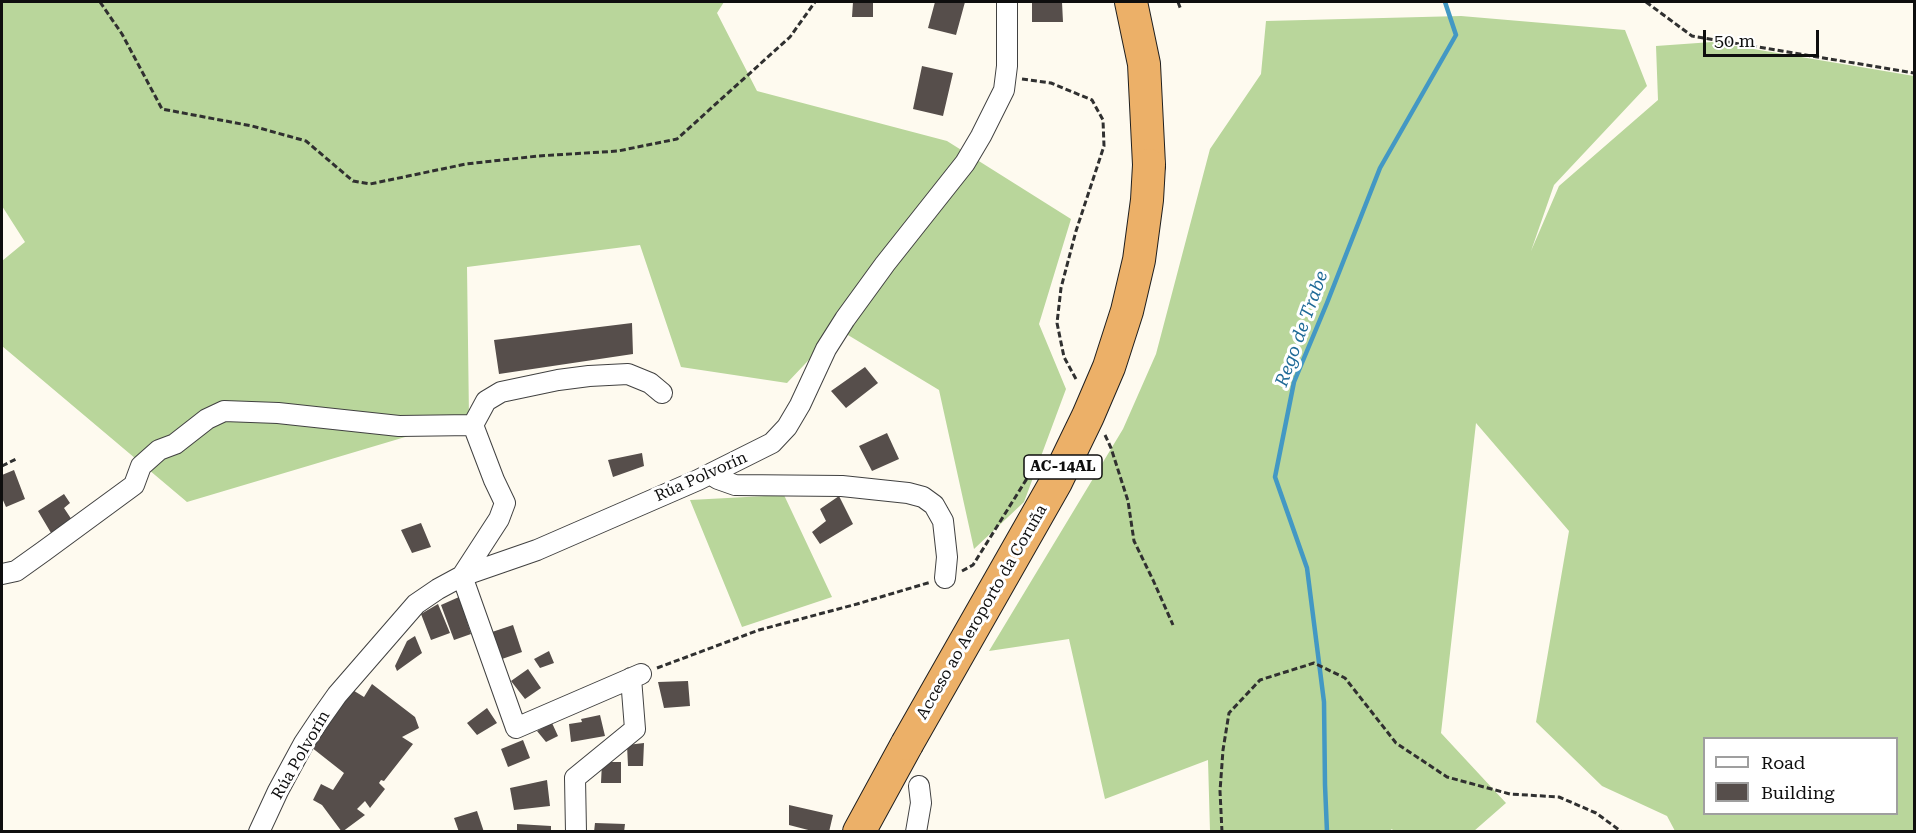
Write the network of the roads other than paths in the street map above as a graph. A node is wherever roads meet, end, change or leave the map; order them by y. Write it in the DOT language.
graph roads {
  1 [pos="1006,2"];
  2 [pos="1131,2"];
  3 [pos="662,393"];
  4 [pos="473,425"];
  5 [pos="710,474"];
  6 [pos="2,574"];
  7 [pos="462,576"];
  8 [pos="945,578"];
  9 [pos="919,786"];
  10 [pos="259,831"];
  11 [pos="576,831"];
  12 [pos="859,831"];
  13 [pos="916,831"];
  1 -- 5 [label="street, Rúa Polvorín"];
  2 -- 12 [label="highway, Acceso ao Aeroporto da Coruña / AC-14AL, bridge"];
  3 -- 4 [label="street"];
  4 -- 6 [label="street"];
  4 -- 7 [label="street"];
  5 -- 7 [label="street, Rúa Polvorín"];
  5 -- 8 [label="street"];
  7 -- 10 [label="street, Rúa Polvorín"];
  7 -- 11 [label="street"];
  9 -- 13 [label="street"];
}
